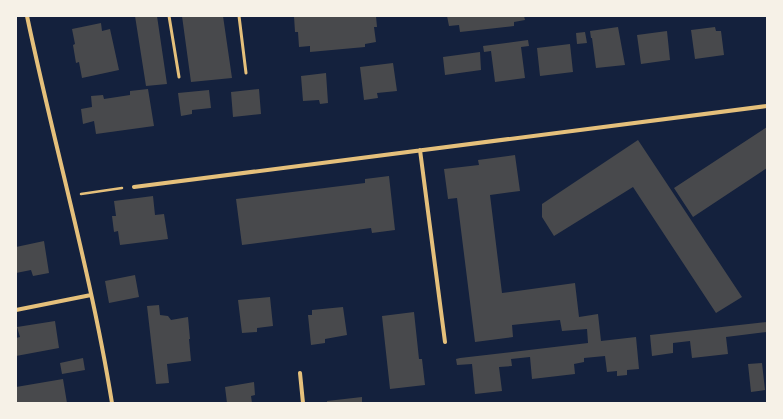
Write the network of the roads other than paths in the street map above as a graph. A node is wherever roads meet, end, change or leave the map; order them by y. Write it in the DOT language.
graph roads {
  1 [pos="27,16"];
  2 [pos="169,16"];
  3 [pos="239,16"];
  4 [pos="246,73"];
  5 [pos="178,77"];
  6 [pos="767,106"];
  7 [pos="420,150"];
  8 [pos="134,187"];
  9 [pos="91,295"];
  10 [pos="16,310"];
  11 [pos="444,342"];
  12 [pos="300,373"];
  13 [pos="112,403"];
  14 [pos="302,403"];
  1 -- 9 [label="street"];
  2 -- 5 [label="lane"];
  3 -- 4 [label="lane"];
  6 -- 7 [label="street"];
  7 -- 8 [label="street"];
  7 -- 11 [label="street"];
  9 -- 10 [label="street"];
  9 -- 13 [label="street"];
  12 -- 14 [label="street"];
}
